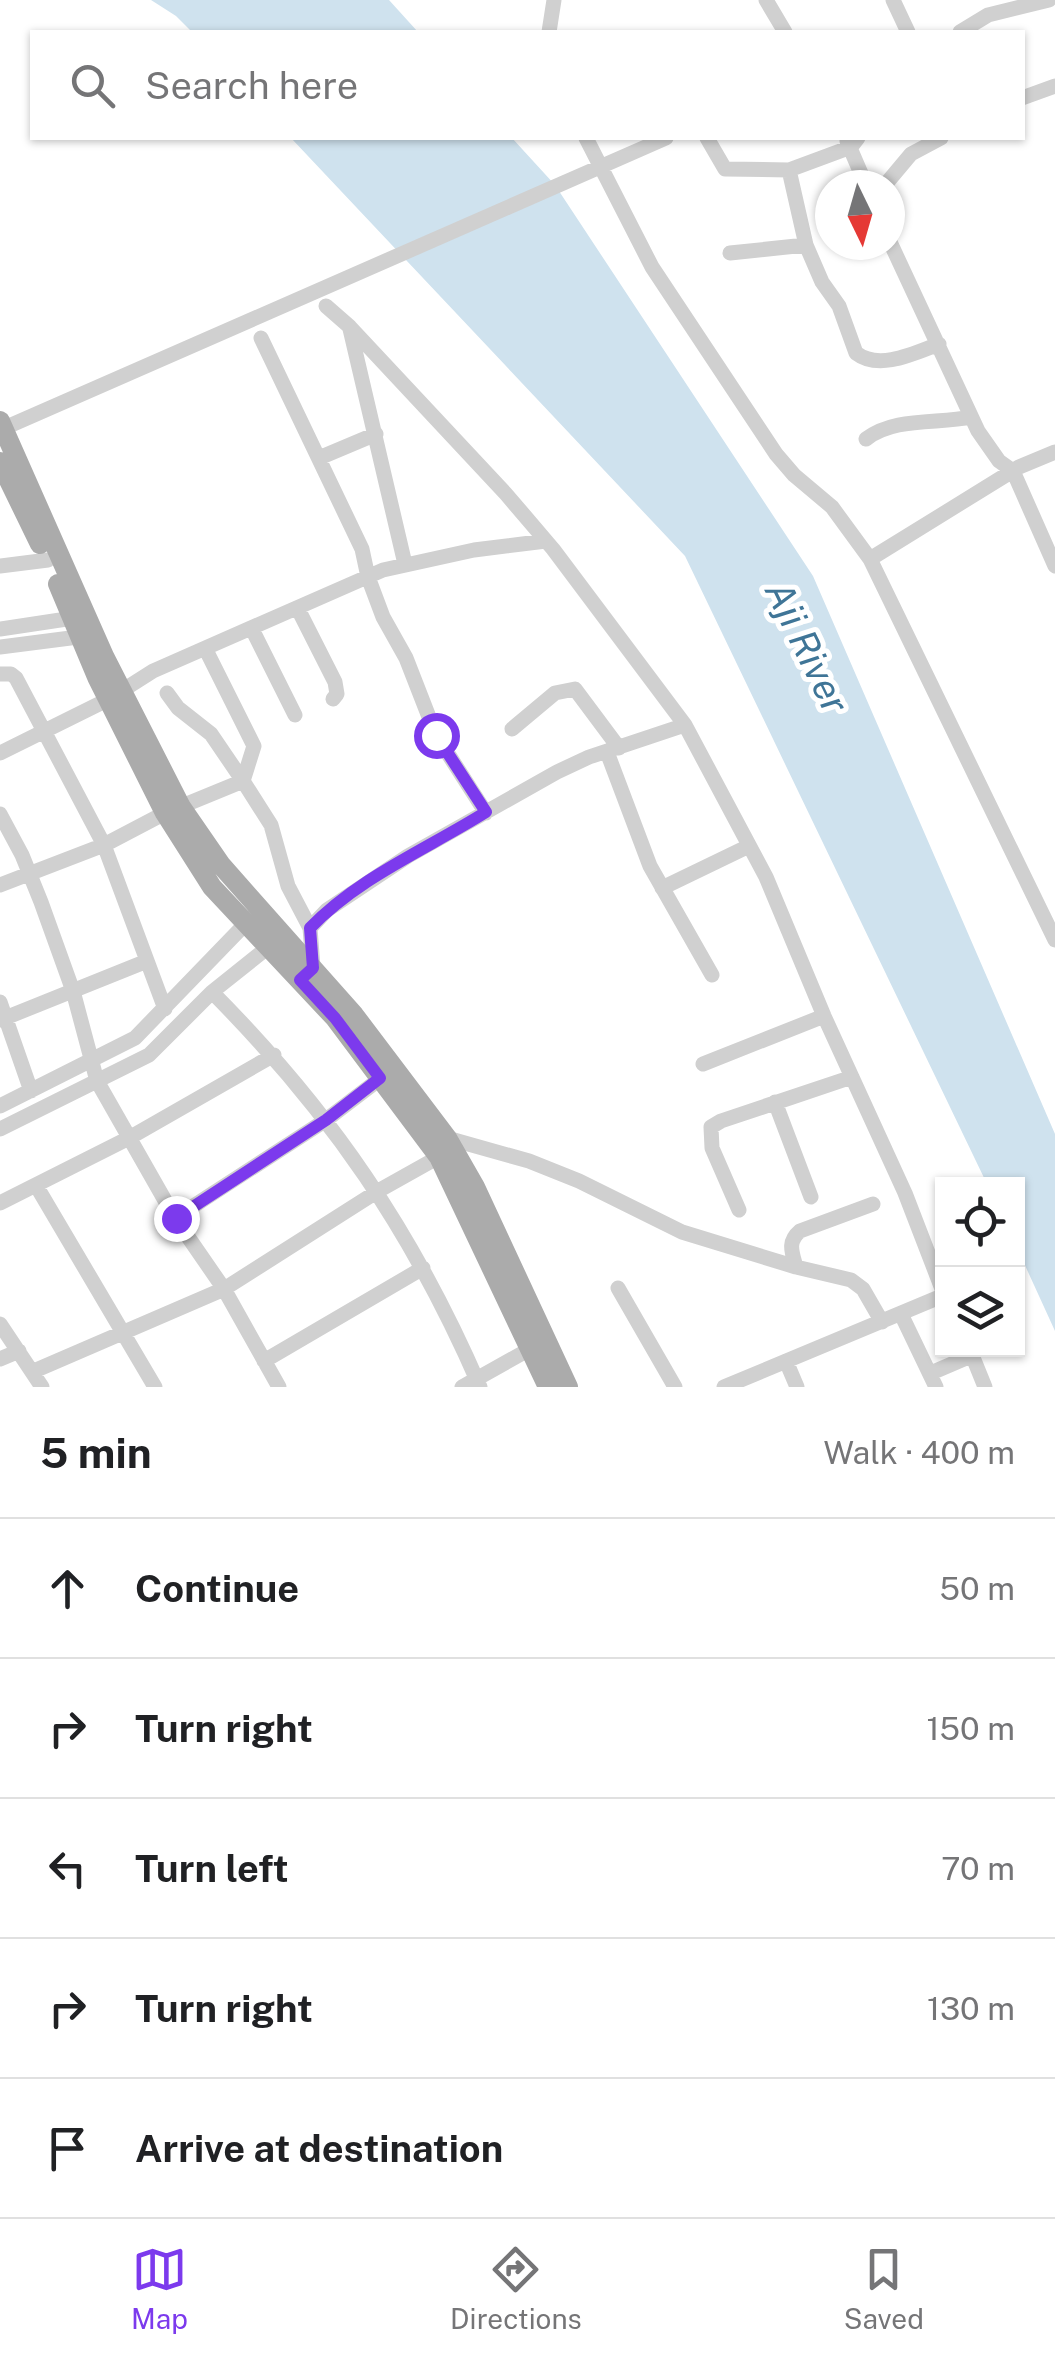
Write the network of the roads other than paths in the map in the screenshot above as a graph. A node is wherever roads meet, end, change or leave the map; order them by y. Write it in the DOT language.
graph roads {
  1 [pos="554,0"];
  2 [pos="766,0"];
  3 [pos="893,0"];
  4 [pos="1049,0"];
  5 [pos="549,30"];
  6 [pos="784,30"];
  7 [pos="907,30"];
  8 [pos="963,30"];
  9 [pos="1055,86"];
  10 [pos="1025,97"];
  11 [pos="587,140"];
  12 [pos="661,140"];
  13 [pos="708,140"];
  14 [pos="937,140"];
  15 [pos="851,141"];
  16 [pos="600,166"];
  17 [pos="789,170"];
  18 [pos="861,170"];
  19 [pos="898,170"];
  20 [pos="806,245"];
  21 [pos="730,253"];
  22 [pos="897,260"];
  23 [pos="326,306"];
  24 [pos="350,327"];
  25 [pos="261,338"];
  26 [pos="939,344"];
  27 [pos="972,417"];
  28 [pos="1,427"];
  29 [pos="376,434"];
  30 [pos="866,439"];
  31 [pos="319,458"];
  32 [pos="1053,459"];
  33 [pos="0,462"];
  34 [pos="1013,471"];
  35 [pos="8,498"];
  36 [pos="546,541"];
  37 [pos="870,559"];
  38 [pos="48,560"];
  39 [pos="1054,560"];
  40 [pos="405,564"];
  41 [pos="0,566"];
  42 [pos="368,577"];
  43 [pos="298,609"];
  44 [pos="84,626"];
  45 [pos="0,628"];
  46 [pos="252,629"];
  47 [pos="0,647"];
  48 [pos="206,650"];
  49 [pos="0,674"];
  50 [pos="116,694"];
  51 [pos="167,694"];
  52 [pos="334,699"];
  53 [pos="295,715"];
  54 [pos="685,725"];
  55 [pos="512,730"];
  56 [pos="44,731"];
  57 [pos="613,750"];
  58 [pos="0,752"];
  59 [pos="243,782"];
  60 [pos="173,810"];
  61 [pos="486,812"];
  62 [pos="0,814"];
  63 [pos="104,845"];
  64 [pos="749,846"];
  65 [pos="29,873"];
  66 [pos="0,885"];
  67 [pos="662,888"];
  68 [pos="252,917"];
  69 [pos="310,928"];
  70 [pos="1055,940"];
  71 [pos="275,941"];
  72 [pos="148,961"];
  73 [pos="306,974"];
  74 [pos="712,975"];
  75 [pos="73,991"];
  76 [pos="212,992"];
  77 [pos="165,1009"];
  78 [pos="2,1013"];
  79 [pos="824,1016"];
  80 [pos="274,1054"];
  81 [pos="94,1060"];
  82 [pos="703,1064"];
  83 [pos="852,1077"];
  84 [pos="380,1078"];
  85 [pos="97,1081"];
  86 [pos="31,1091"];
  87 [pos="775,1102"];
  88 [pos="0,1106"];
  89 [pos="326,1120"];
  90 [pos="0,1129"];
  91 [pos="129,1138"];
  92 [pos="446,1148"];
  93 [pos="37,1187"];
  94 [pos="378,1191"];
  95 [pos="811,1197"];
  96 [pos="0,1203"];
  97 [pos="873,1204"];
  98 [pos="739,1210"];
  99 [pos="176,1218"];
  100 [pos="796,1267"];
  101 [pos="423,1268"];
  102 [pos="935,1274"];
  103 [pos="618,1288"];
  104 [pos="224,1289"];
  105 [pos="935,1297"];
  106 [pos="901,1314"];
  107 [pos="882,1322"];
  108 [pos="0,1324"];
  109 [pos="124,1335"];
  110 [pos="538,1344"];
  111 [pos="19,1350"];
  112 [pos="965,1357"];
  113 [pos="974,1357"];
  114 [pos="0,1359"];
  115 [pos="264,1361"];
  116 [pos="786,1361"];
  117 [pos="34,1372"];
  118 [pos="934,1380"];
  119 [pos="473,1385"];
  120 [pos="42,1387"];
  121 [pos="155,1387"];
  122 [pos="278,1387"];
  123 [pos="548,1387"];
  124 [pos="568,1387"];
  125 [pos="676,1387"];
  126 [pos="724,1387"];
  127 [pos="797,1387"];
  128 [pos="984,1387"];
  1 -- 5 [label="street"];
  2 -- 6 [label="street"];
  3 -- 7 [label="street"];
  4 -- 8 [label="street"];
  9 -- 10 [label="street"];
  11 -- 16 [label="street"];
  12 -- 16 [label="street"];
  13 -- 17 [label="street"];
  14 -- 19 [label="street"];
  15 -- 17 [label="street"];
  15 -- 18 [label="street"];
  16 -- 28 [label="street"];
  16 -- 37 [label="street"];
  17 -- 20 [label="street"];
  20 -- 21 [label="street"];
  20 -- 26 [label="street"];
  22 -- 26 [label="street"];
  23 -- 24 [label="street"];
  24 -- 29 [label="street"];
  24 -- 36 [label="street"];
  25 -- 31 [label="street"];
  26 -- 27 [label="street"];
  27 -- 30 [label="street"];
  27 -- 34 [label="street"];
  28 -- 44 [label="main road"];
  29 -- 31 [label="street"];
  29 -- 40 [label="street"];
  31 -- 42 [label="street"];
  32 -- 34 [label="street"];
  33 -- 35 [label="main road"];
  34 -- 37 [label="street"];
  34 -- 39 [label="street"];
  35 -- 38 [label="main road"];
  36 -- 40 [label="street"];
  36 -- 54 [label="street"];
  37 -- 70 [label="street"];
  38 -- 41 [label="street"];
  38 -- 44 [label="main road"];
  40 -- 42 [label="street"];
  42 -- 43 [label="street"];
  42 -- 61 [label="street"];
  43 -- 46 [label="street"];
  43 -- 52 [label="street"];
  44 -- 45 [label="street"];
  44 -- 47 [label="street"];
  44 -- 50 [label="main road"];
  46 -- 48 [label="street"];
  46 -- 53 [label="street"];
  48 -- 50 [label="street"];
  48 -- 59 [label="street"];
  49 -- 56 [label="street"];
  50 -- 56 [label="street"];
  50 -- 60 [label="main road"];
  51 -- 59 [label="street"];
  54 -- 57 [label="street"];
  54 -- 64 [label="street"];
  55 -- 57 [label="street"];
  56 -- 58 [label="street"];
  56 -- 63 [label="street"];
  57 -- 61 [label="street"];
  57 -- 67 [label="street"];
  59 -- 60 [label="street"];
  59 -- 69 [label="street"];
  60 -- 63 [label="street"];
  60 -- 68 [label="main road"];
  61 -- 69 [label="street"];
  62 -- 65 [label="street"];
  63 -- 65 [label="street"];
  63 -- 72 [label="street"];
  64 -- 67 [label="street"];
  64 -- 79 [label="street"];
  65 -- 66 [label="street"];
  65 -- 75 [label="street"];
  67 -- 74 [label="street"];
  68 -- 71 [label="main road"];
  68 -- 77 [label="street"];
  69 -- 73 [label="street"];
  71 -- 73 [label="main road"];
  71 -- 76 [label="street"];
  72 -- 75 [label="street"];
  72 -- 77 [label="street"];
  73 -- 84 [label="main road"];
  73 -- 92 [label="main road"];
  75 -- 78 [label="street"];
  75 -- 81 [label="street"];
  76 -- 80 [label="street"];
  76 -- 85 [label="street"];
  77 -- 81 [label="street"];
  78 -- 86 [label="street"];
  79 -- 82 [label="street"];
  79 -- 83 [label="street"];
  80 -- 89 [label="street"];
  80 -- 91 [label="street"];
  81 -- 85 [label="street"];
  81 -- 86 [label="street"];
  83 -- 87 [label="street"];
  83 -- 102 [label="street"];
  84 -- 89 [label="street"];
  84 -- 92 [label="main road"];
  85 -- 90 [label="street"];
  85 -- 91 [label="street"];
  86 -- 88 [label="street"];
  87 -- 95 [label="street"];
  87 -- 98 [label="street"];
  89 -- 94 [label="street"];
  89 -- 99 [label="street"];
  91 -- 93 [label="street"];
  91 -- 99 [label="street"];
  92 -- 94 [label="street"];
  92 -- 100 [label="street"];
  92 -- 110 [label="main road"];
  93 -- 96 [label="street"];
  93 -- 109 [label="street"];
  94 -- 101 [label="street"];
  94 -- 104 [label="street"];
  97 -- 100 [label="street"];
  99 -- 104 [label="street"];
  100 -- 107 [label="street"];
  101 -- 115 [label="street"];
  101 -- 119 [label="street"];
  103 -- 125 [label="street"];
  104 -- 109 [label="street"];
  104 -- 115 [label="street"];
  105 -- 106 [label="street"];
  106 -- 107 [label="street"];
  106 -- 118 [label="street"];
  107 -- 116 [label="street"];
  108 -- 111 [label="street"];
  109 -- 117 [label="street"];
  109 -- 121 [label="street"];
  110 -- 119 [label="street"];
  110 -- 123 [label="main road"];
  110 -- 124 [label="main road"];
  111 -- 114 [label="street"];
  111 -- 117 [label="street"];
  112 -- 118 [label="street"];
  113 -- 128 [label="street"];
  115 -- 122 [label="street"];
  116 -- 126 [label="street"];
  116 -- 127 [label="street"];
  117 -- 120 [label="street"];
}
